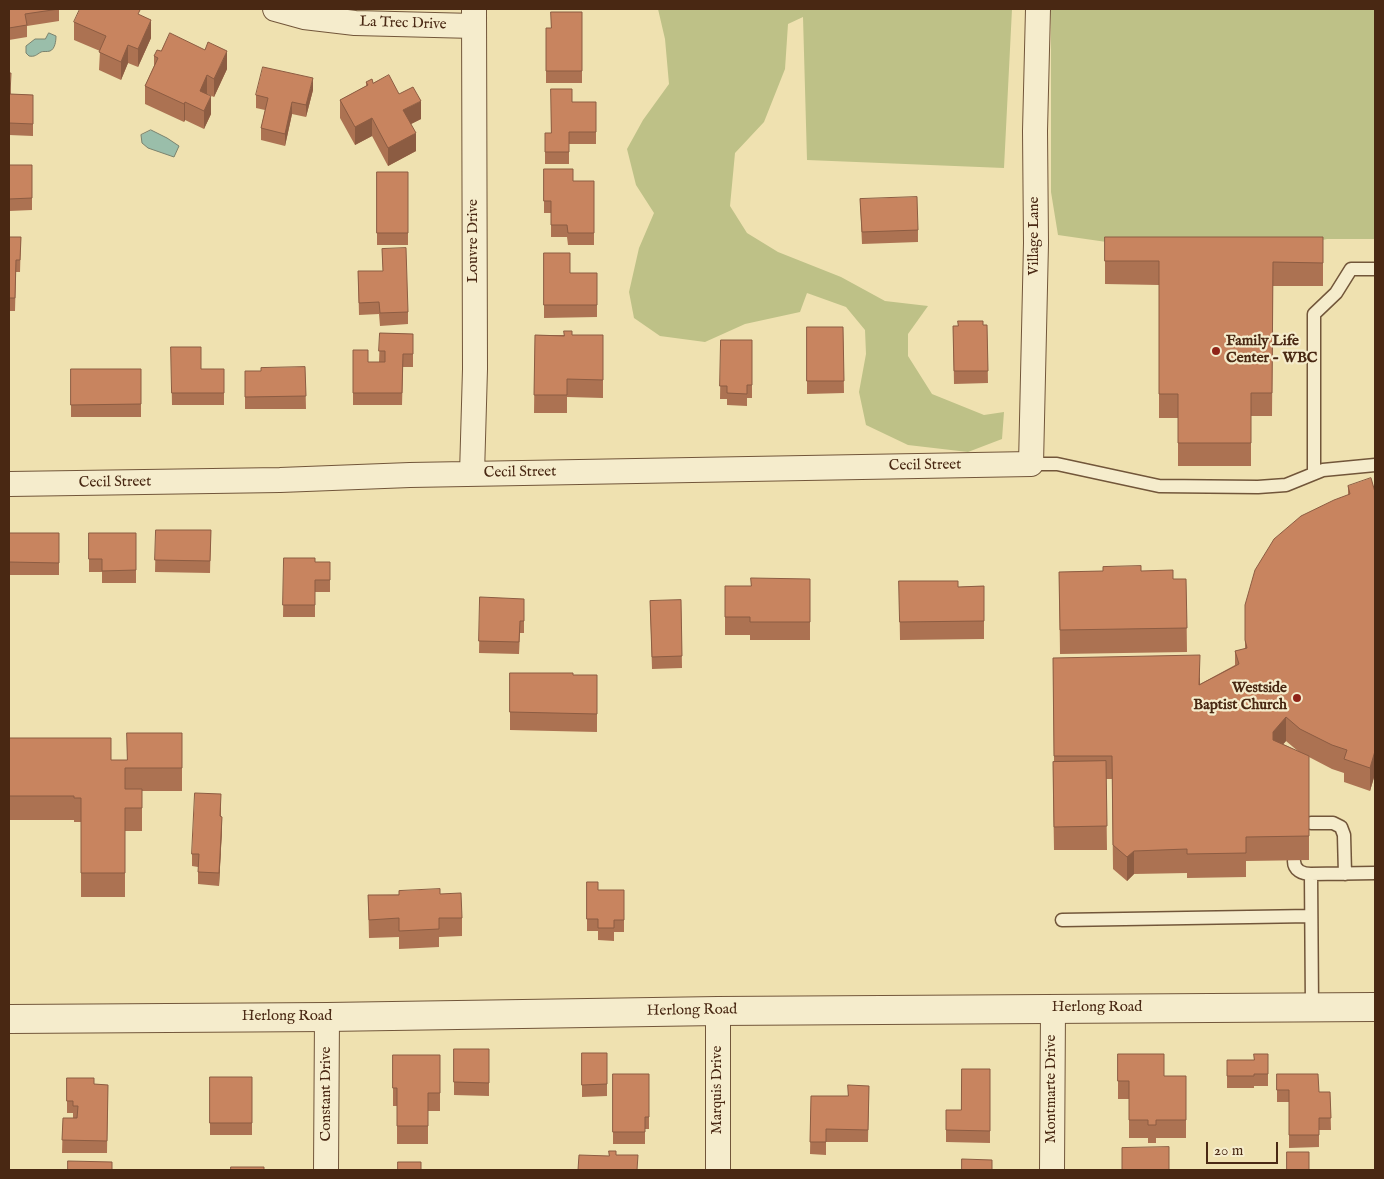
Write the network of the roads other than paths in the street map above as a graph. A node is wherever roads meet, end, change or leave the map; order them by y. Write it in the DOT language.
graph roads {
  1 [pos="275,9"];
  2 [pos="1038,9"];
  3 [pos="474,18"];
  4 [pos="1375,269"];
  5 [pos="1031,464"];
  6 [pos="1375,465"];
  7 [pos="1314,473"];
  8 [pos="472,474"];
  9 [pos="9,484"];
  10 [pos="1311,823"];
  11 [pos="1294,860"];
  12 [pos="1311,874"];
  13 [pos="1345,874"];
  14 [pos="1375,874"];
  15 [pos="1311,916"];
  16 [pos="1062,920"];
  17 [pos="1312,1007"];
  18 [pos="1375,1007"];
  19 [pos="1053,1008"];
  20 [pos="718,1011"];
  21 [pos="327,1017"];
  22 [pos="9,1019"];
  23 [pos="326,1170"];
  24 [pos="718,1170"];
  25 [pos="1052,1170"];
  1 -- 3 [label="street, La Trec Drive"];
  2 -- 5 [label="street, Village Lane"];
  3 -- 8 [label="street, Louvre Drive"];
  4 -- 7 [label="lane"];
  5 -- 7 [label="lane"];
  5 -- 8 [label="street, Cecil Street"];
  6 -- 7 [label="lane"];
  8 -- 9 [label="street, Cecil Street"];
  10 -- 13 [label="lane"];
  11 -- 12 [label="lane"];
  12 -- 13 [label="lane"];
  12 -- 15 [label="lane"];
  13 -- 14 [label="lane"];
  15 -- 16 [label="lane"];
  15 -- 17 [label="lane"];
  17 -- 18 [label="street, Herlong Road"];
  17 -- 19 [label="street, Herlong Road"];
  19 -- 20 [label="street, Herlong Road"];
  19 -- 25 [label="street, Montmarte Drive"];
  20 -- 21 [label="street, Herlong Road"];
  20 -- 24 [label="street, Marquis Drive"];
  21 -- 22 [label="street, Herlong Road"];
  21 -- 23 [label="street, Constant Drive"];
}
